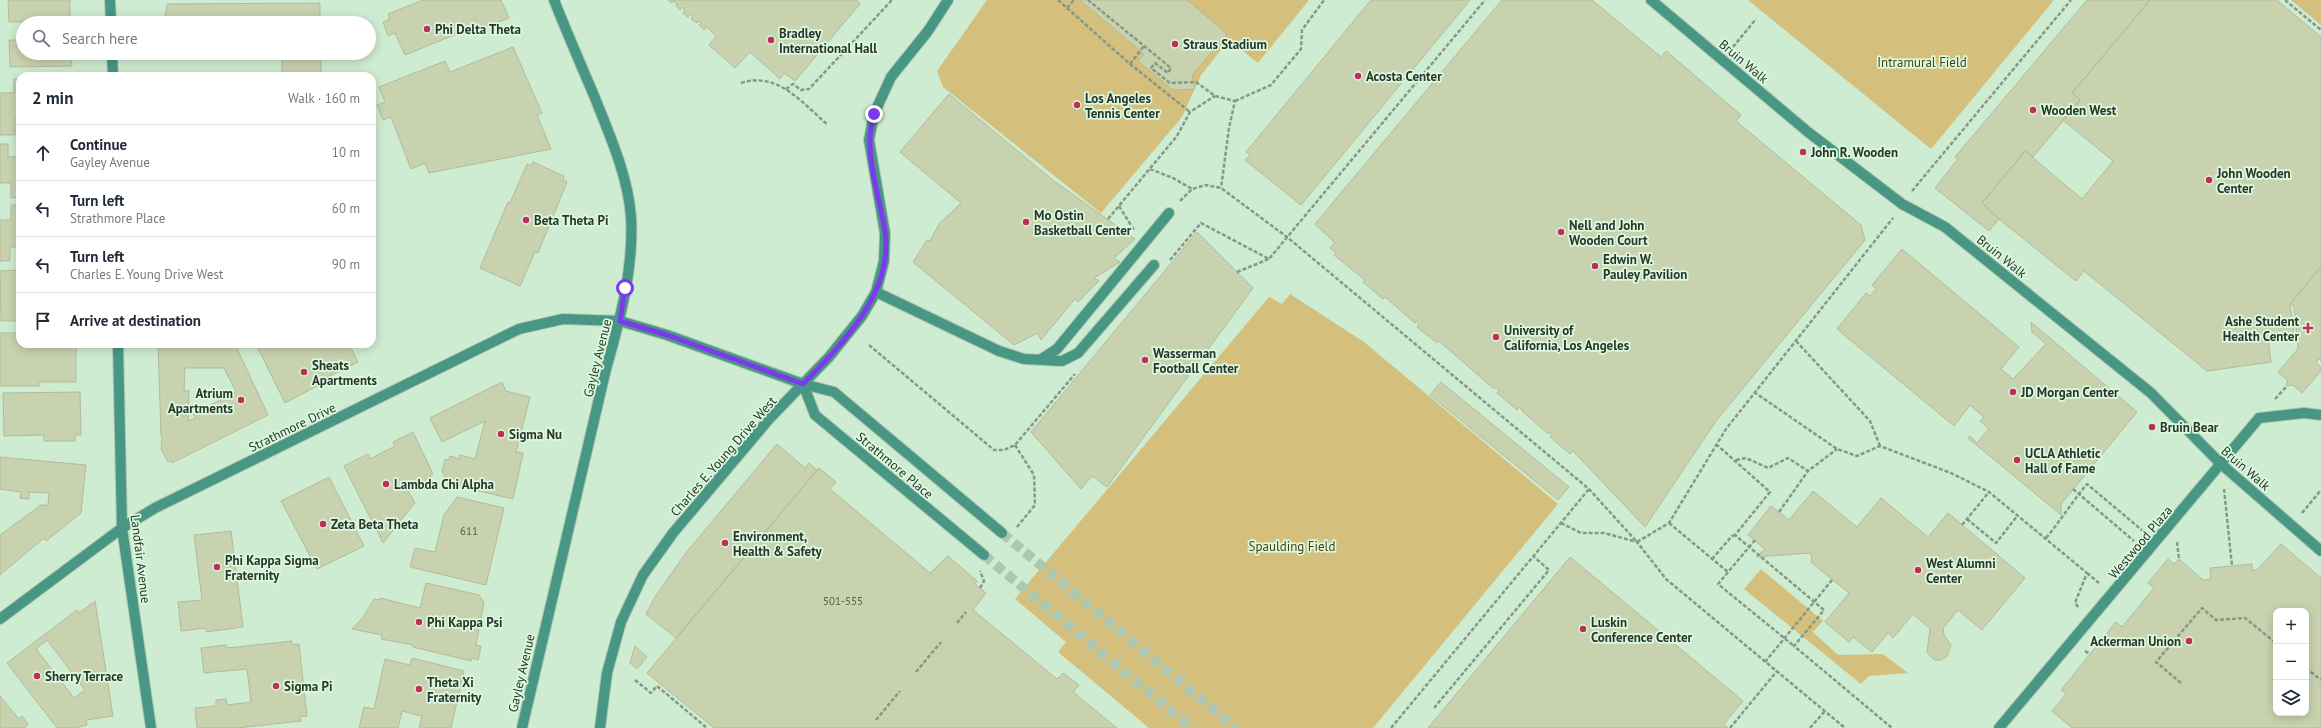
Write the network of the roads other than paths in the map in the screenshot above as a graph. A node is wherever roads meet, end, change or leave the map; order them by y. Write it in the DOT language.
graph roads {
  1 [pos="110,0"];
  2 [pos="554,0"];
  3 [pos="948,0"];
  4 [pos="1651,0"];
  5 [pos="111,16"];
  6 [pos="112,60"];
  7 [pos="113,72"];
  8 [pos="1169,213"];
  9 [pos="1154,265"];
  10 [pos="876,292"];
  11 [pos="620,321"];
  12 [pos="118,348"];
  13 [pos="1040,360"];
  14 [pos="803,384"];
  15 [pos="2321,415"];
  16 [pos="2221,464"];
  17 [pos="122,528"];
  18 [pos="1002,533"];
  19 [pos="2321,550"];
  20 [pos="984,555"];
  21 [pos="0,619"];
  22 [pos="151,728"];
  23 [pos="522,728"];
  24 [pos="600,728"];
  25 [pos="1999,728"];
  1 -- 5 [label="street"];
  2 -- 11 [label="street, Gayley Avenue"];
  3 -- 10 [label="street, Charles E. Young Drive West"];
  4 -- 16 [label="street, Bruin Walk"];
  6 -- 7 [label="street"];
  8 -- 13 [label="street"];
  9 -- 13 [label="street"];
  10 -- 13 [label="street"];
  10 -- 14 [label="street, Charles E. Young Drive West"];
  11 -- 14 [label="street, Strathmore Place"];
  11 -- 17 [label="street, Strathmore Drive"];
  11 -- 23 [label="street, Gayley Avenue"];
  12 -- 17 [label="street, Landfair Avenue"];
  14 -- 18 [label="street, Strathmore Place"];
  14 -- 20 [label="street, Strathmore Place"];
  14 -- 24 [label="street, Charles E. Young Drive West"];
  15 -- 16 [label="street, Westwood Plaza"];
  16 -- 19 [label="street, Bruin Walk"];
  16 -- 25 [label="street, Westwood Plaza"];
  17 -- 21 [label="street, Strathmore Drive"];
  17 -- 22 [label="street, Landfair Avenue"];
}
